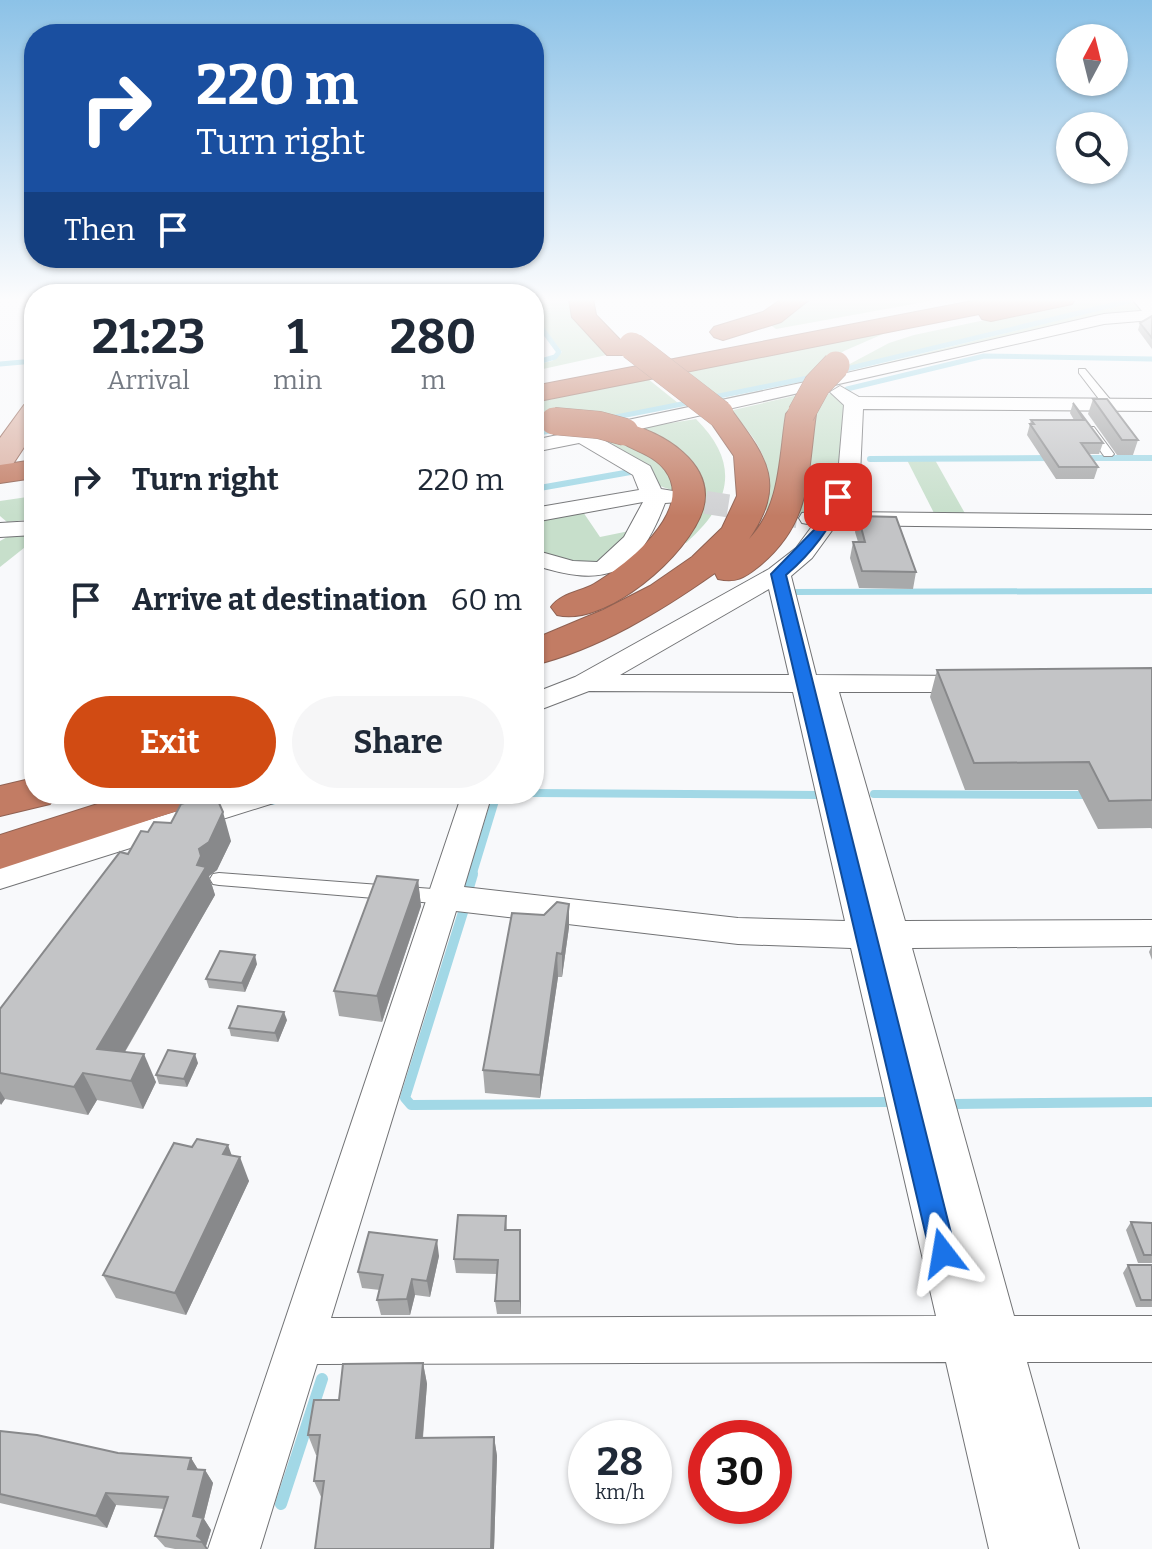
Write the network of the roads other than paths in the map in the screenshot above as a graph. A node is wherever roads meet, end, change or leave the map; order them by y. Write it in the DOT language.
graph roads {
  1 [pos="590,371"];
  2 [pos="650,371"];
  3 [pos="655,371"];
  4 [pos="835,371"];
  5 [pos="845,371"];
  6 [pos="1082,371"];
  7 [pos="832,374"];
  8 [pos="544,380"];
  9 [pos="544,392"];
  10 [pos="854,403"];
  11 [pos="24,405"];
  12 [pos="1073,405"];
  13 [pos="1109,405"];
  14 [pos="1152,405"];
  15 [pos="544,421"];
  16 [pos="24,425"];
  17 [pos="582,436"];
  18 [pos="544,444"];
  19 [pos="7,449"];
  20 [pos="1108,454"];
  21 [pos="24,462"];
  22 [pos="24,482"];
  23 [pos="0,486"];
  24 [pos="24,489"];
  25 [pos="0,493"];
  26 [pos="662,496"];
  27 [pos="544,514"];
  28 [pos="817,519"];
  29 [pos="1152,522"];
  30 [pos="24,529"];
  31 [pos="0,530"];
  32 [pos="544,560"];
  33 [pos="778,574"];
  34 [pos="615,604"];
  35 [pos="544,620"];
  36 [pos="544,647"];
  37 [pos="585,683"];
  38 [pos="815,684"];
  39 [pos="996,684"];
  40 [pos="544,699"];
  41 [pos="24,768"];
  42 [pos="0,772"];
  43 [pos="24,795"];
  44 [pos="0,801"];
  45 [pos="68,804"];
  46 [pos="148,804"];
  47 [pos="237,804"];
  48 [pos="474,804"];
  49 [pos="0,822"];
  50 [pos="0,852"];
  51 [pos="0,877"];
  52 [pos="219,879"];
  53 [pos="446,897"];
  54 [pos="1152,933"];
  55 [pos="878,935"];
  56 [pos="1152,1339"];
  57 [pos="981,1340"];
  58 [pos="301,1341"];
  59 [pos="234,1549"];
  60 [pos="1015,1549"];
  61 [pos="1053,1549"];
  1 -- 8 [label="highway"];
  2 -- 9 [label="highway"];
  3 -- 34 [label="highway"];
  4 -- 7 [label="highway"];
  5 -- 7 [label="street"];
  6 -- 13 [label="lane"];
  7 -- 10 [label="street"];
  7 -- 17 [label="street"];
  7 -- 34 [label="highway, bridge"];
  10 -- 12 [label="street"];
  10 -- 28 [label="street"];
  11 -- 19 [label="main road"];
  12 -- 13 [label="street"];
  12 -- 20 [label="lane"];
  13 -- 14 [label="street"];
  15 -- 34 [label="highway, bridge"];
  16 -- 19 [label="main road"];
  17 -- 18 [label="street"];
  17 -- 26 [label="street"];
  19 -- 21 [label="highway"];
  22 -- 23 [label="highway"];
  24 -- 25 [label="highway"];
  26 -- 27 [label="street"];
  26 -- 32 [label="street"];
  28 -- 29 [label="street"];
  28 -- 33 [label="street"];
  30 -- 31 [label="street"];
  33 -- 37 [label="street"];
  33 -- 38 [label="street"];
  34 -- 35 [label="highway"];
  34 -- 36 [label="highway"];
  37 -- 38 [label="street"];
  37 -- 40 [label="street"];
  38 -- 39 [label="street"];
  38 -- 55 [label="street"];
  41 -- 42 [label="highway"];
  43 -- 44 [label="highway"];
  45 -- 49 [label="highway"];
  46 -- 50 [label="highway"];
  47 -- 51 [label="street"];
  48 -- 53 [label="street"];
  52 -- 53 [label="lane"];
  53 -- 55 [label="street"];
  53 -- 58 [label="street"];
  54 -- 55 [label="street"];
  55 -- 57 [label="street"];
  56 -- 57 [label="street"];
  57 -- 58 [label="street"];
  57 -- 60 [label="street"];
  57 -- 61 [label="street"];
  58 -- 59 [label="street"];
}
